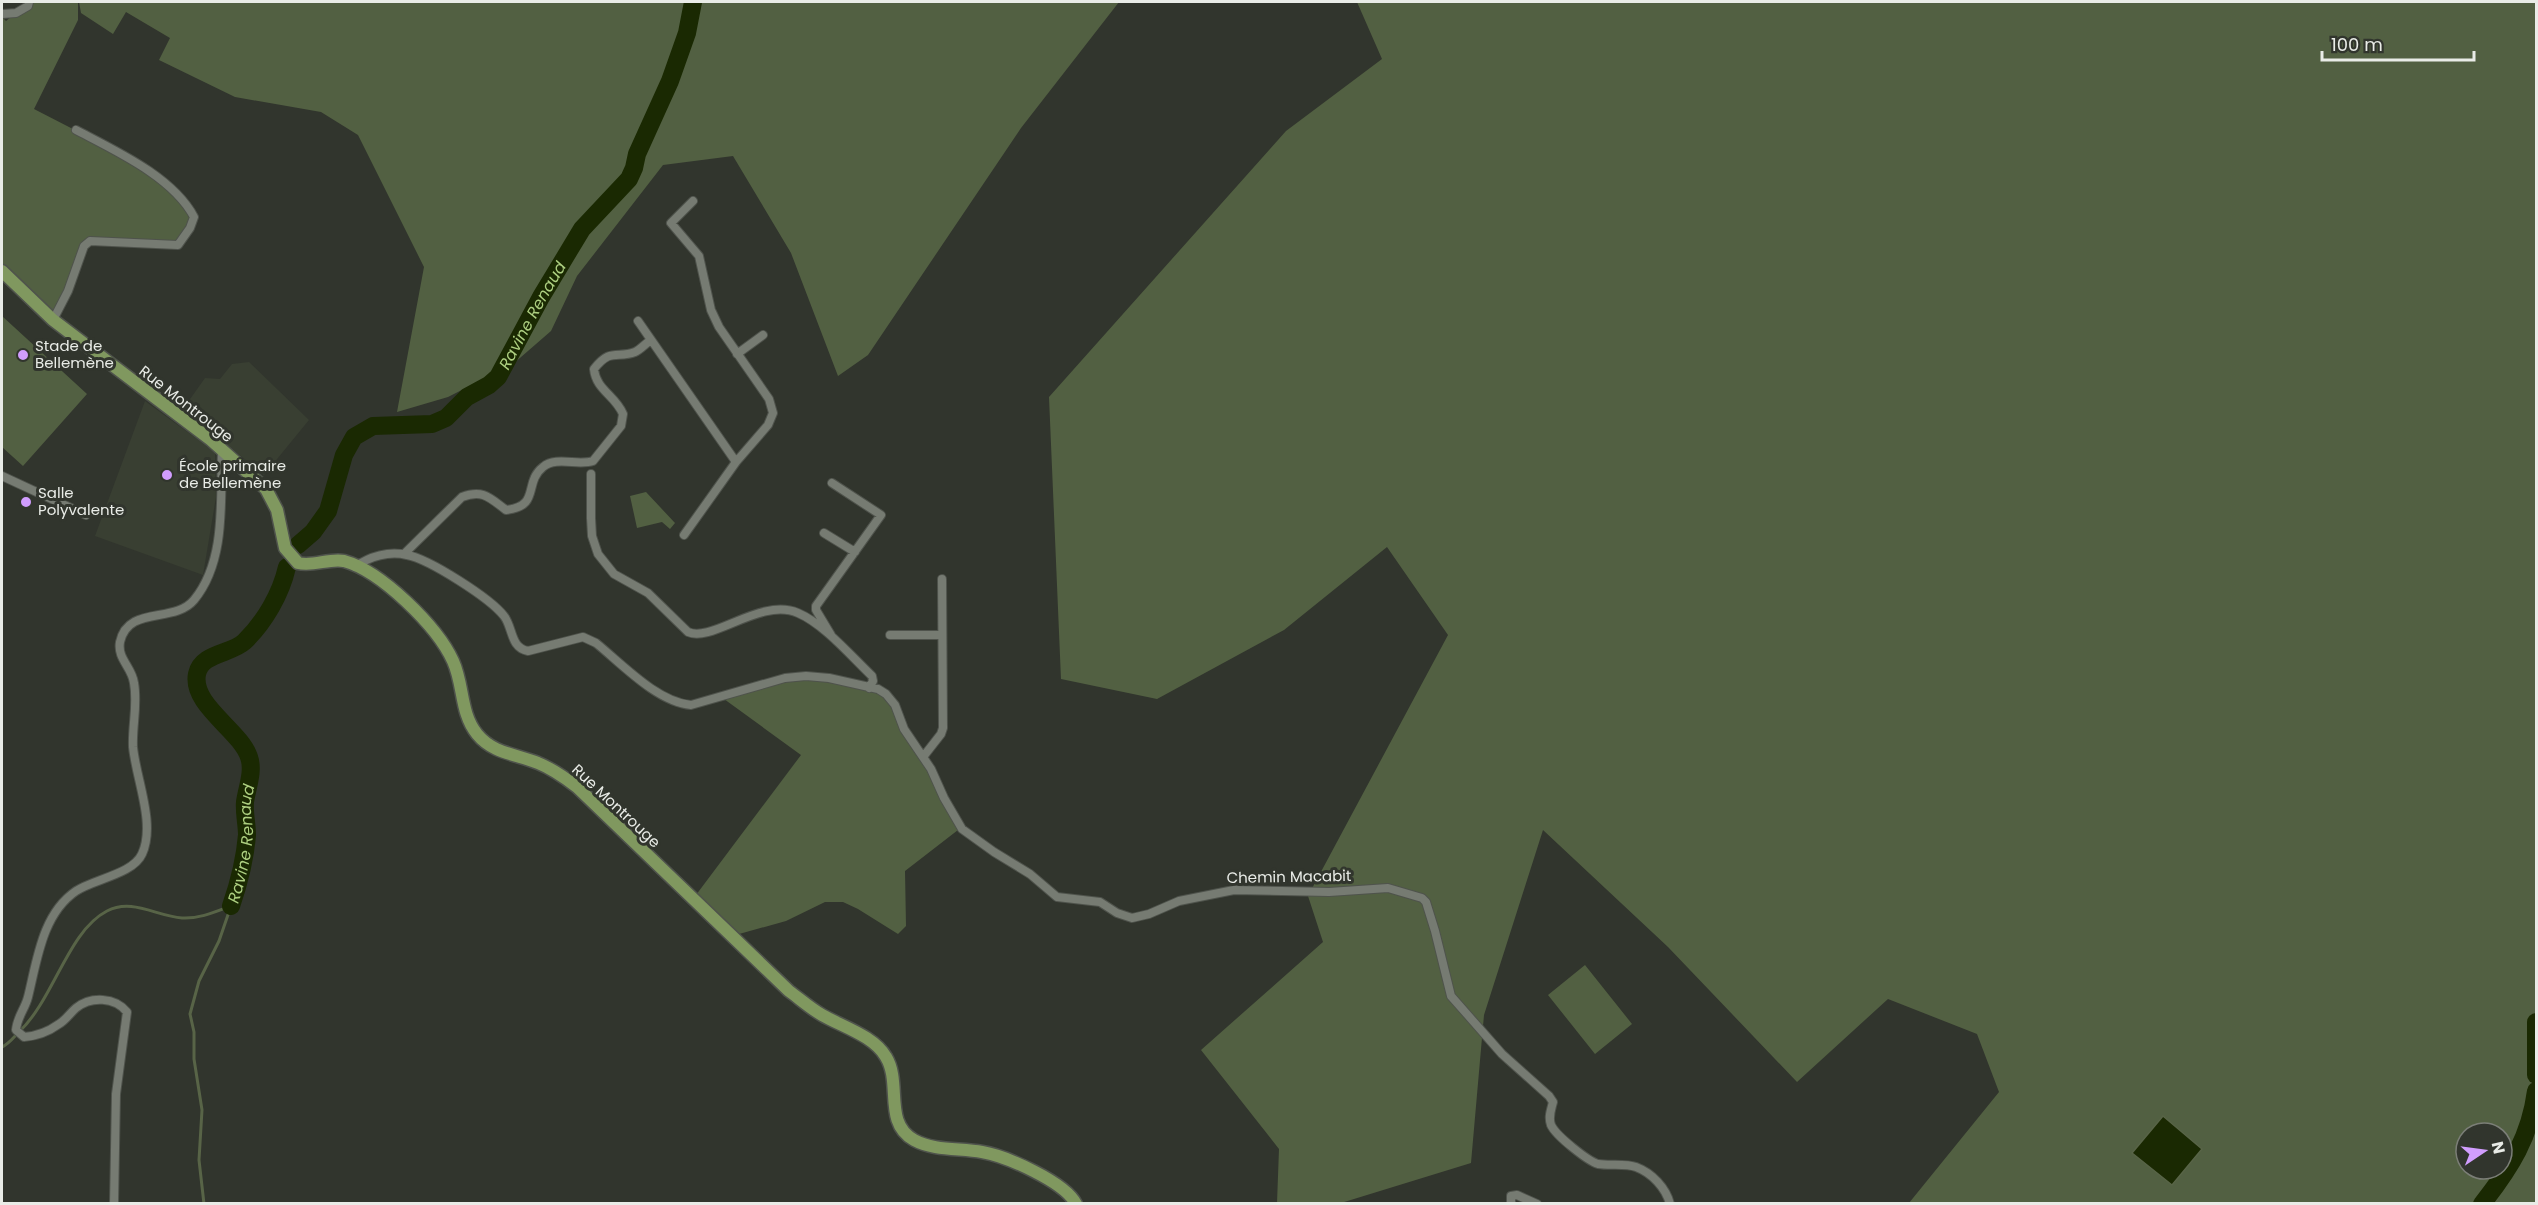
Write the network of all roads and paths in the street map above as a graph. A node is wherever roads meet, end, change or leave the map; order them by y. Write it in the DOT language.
graph roads {
  1 [pos="29,2"];
  2 [pos="2,14"];
  3 [pos="76,130"];
  4 [pos="693,201"];
  5 [pos="2,271"];
  6 [pos="53,320"];
  7 [pos="638,321"];
  8 [pos="763,335"];
  9 [pos="651,340"];
  10 [pos="737,354"];
  11 [pos="222,450"];
  12 [pos="736,462"];
  13 [pos="591,474"];
  14 [pos="2,476"];
  15 [pos="832,483"];
  16 [pos="86,515"];
  17 [pos="824,533"];
  18 [pos="684,535"];
  19 [pos="855,552"];
  20 [pos="404,554"];
  21 [pos="355,567"];
  22 [pos="942,579"];
  23 [pos="890,635"];
  24 [pos="942,635"];
  25 [pos="833,639"];
  26 [pos="869,688"];
  27 [pos="923,756"];
  28 [pos="114,1203"];
  29 [pos="1076,1203"];
  30 [pos="1511,1203"];
  31 [pos="1537,1203"];
  32 [pos="1670,1203"];
  1 -- 2 [label="street"];
  3 -- 6 [label="street"];
  4 -- 10 [label="street"];
  5 -- 6 [label="main road, Rue Montrouge"];
  6 -- 11 [label="main road, Rue Montrouge"];
  7 -- 9 [label="street"];
  8 -- 10 [label="street"];
  9 -- 12 [label="street"];
  9 -- 20 [label="street"];
  10 -- 12 [label="street"];
  11 -- 21 [label="main road, Rue Montrouge"];
  11 -- 28 [label="street"];
  12 -- 18 [label="street"];
  13 -- 25 [label="street"];
  14 -- 16 [label="street"];
  15 -- 19 [label="street"];
  17 -- 19 [label="street"];
  19 -- 25 [label="street"];
  20 -- 21 [label="street"];
  20 -- 26 [label="street, Chemin Macabit"];
  21 -- 29 [label="main road, Rue Montrouge"];
  22 -- 24 [label="street"];
  23 -- 24 [label="street"];
  24 -- 27 [label="street"];
  25 -- 26 [label="street"];
  26 -- 27 [label="street, Chemin Macabit"];
  27 -- 32 [label="street, Chemin Macabit"];
  30 -- 31 [label="street"];
}
